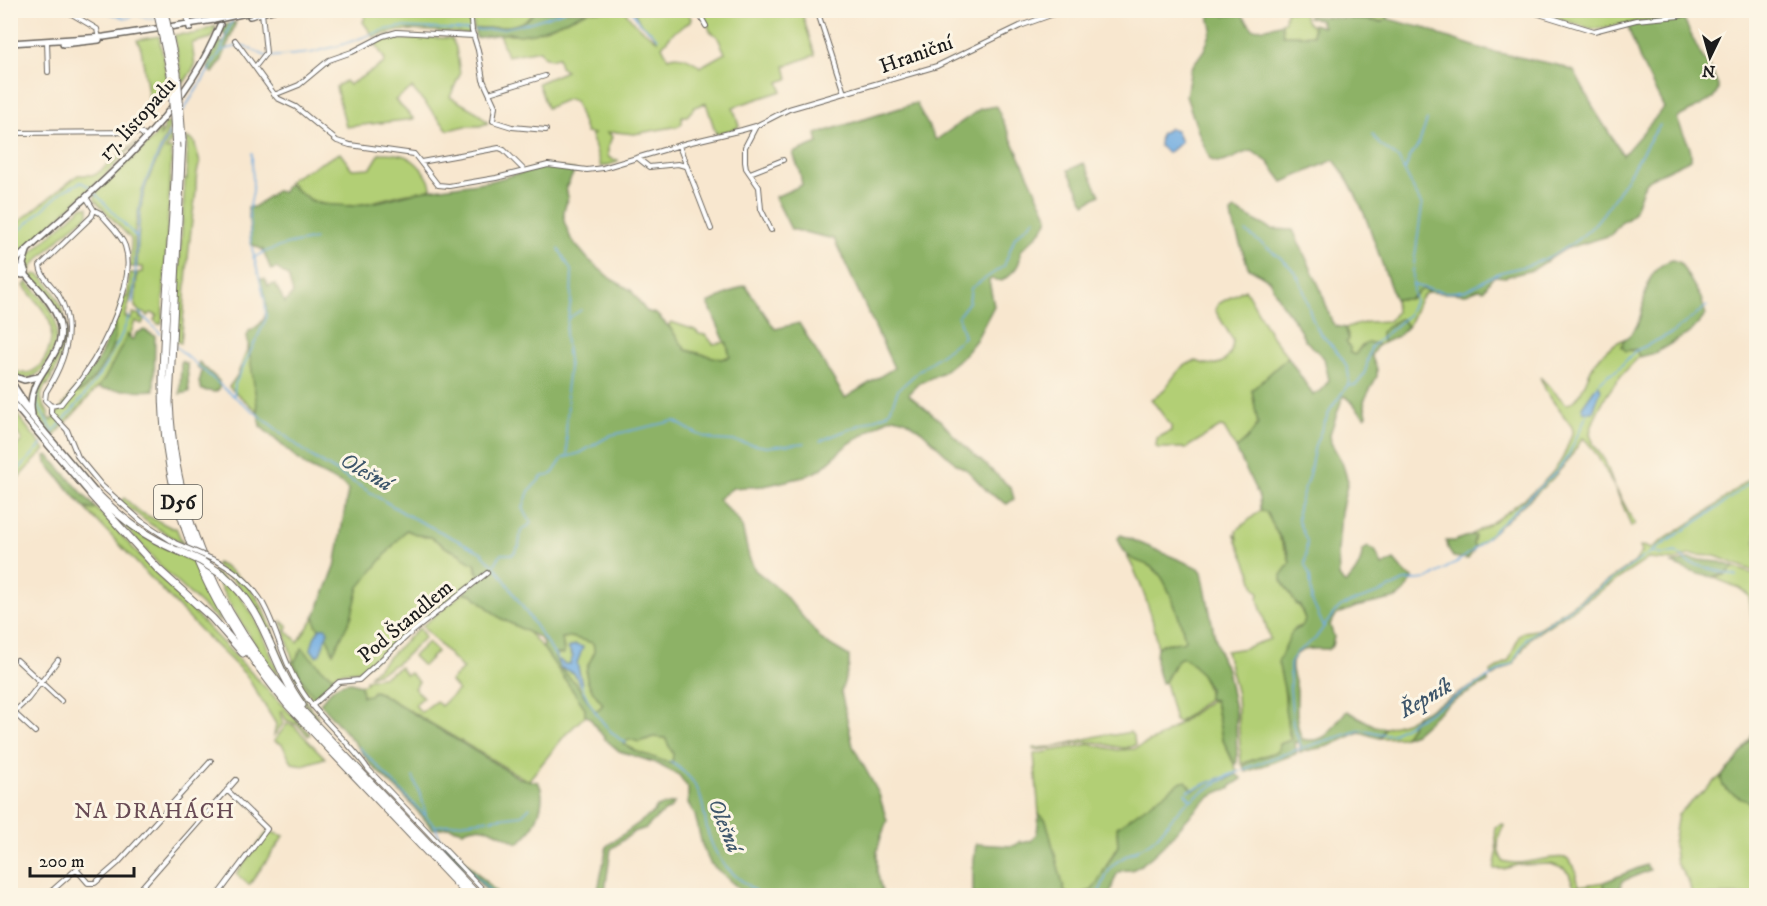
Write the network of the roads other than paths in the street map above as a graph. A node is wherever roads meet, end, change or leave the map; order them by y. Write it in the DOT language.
graph roads {
  1 [pos="65,10"];
  2 [pos="186,10"];
  3 [pos="273,10"];
  4 [pos="470,10"];
  5 [pos="698,10"];
  6 [pos="817,10"];
  7 [pos="1065,10"];
  8 [pos="1526,10"];
  9 [pos="1700,10"];
  10 [pos="261,11"];
  11 [pos="160,12"];
  12 [pos="220,25"];
  13 [pos="190,26"];
  14 [pos="706,26"];
  15 [pos="473,32"];
  16 [pos="99,38"];
  17 [pos="235,40"];
  18 [pos="47,43"];
  19 [pos="10,45"];
  20 [pos="255,68"];
  21 [pos="48,72"];
  22 [pos="545,76"];
  23 [pos="489,93"];
  24 [pos="844,93"];
  25 [pos="274,95"];
  26 [pos="756,126"];
  27 [pos="546,130"];
  28 [pos="10,133"];
  29 [pos="147,138"];
  30 [pos="679,146"];
  31 [pos="639,159"];
  32 [pos="783,160"];
  33 [pos="421,162"];
  34 [pos="687,167"];
  35 [pos="525,171"];
  36 [pos="750,173"];
  37 [pos="86,197"];
  38 [pos="94,210"];
  39 [pos="711,229"];
  40 [pos="771,230"];
  41 [pos="27,251"];
  42 [pos="12,264"];
  43 [pos="10,272"];
  44 [pos="28,278"];
  45 [pos="168,339"];
  46 [pos="10,375"];
  47 [pos="40,376"];
  48 [pos="10,380"];
  49 [pos="10,391"];
  50 [pos="11,400"];
  51 [pos="51,406"];
  52 [pos="33,414"];
  53 [pos="39,431"];
  54 [pos="94,494"];
  55 [pos="487,573"];
  56 [pos="17,660"];
  57 [pos="58,660"];
  58 [pos="265,677"];
  59 [pos="41,683"];
  60 [pos="61,701"];
  61 [pos="312,706"];
  62 [pos="12,713"];
  63 [pos="35,732"];
  64 [pos="330,740"];
  65 [pos="211,761"];
  66 [pos="236,780"];
  67 [pos="227,790"];
  68 [pos="80,866"];
  69 [pos="76,869"];
  70 [pos="46,896"];
  71 [pos="134,896"];
  72 [pos="217,896"];
  73 [pos="470,896"];
  74 [pos="478,896"];
  75 [pos="489,896"];
  1 -- 16 [label="street"];
  2 -- 13 [label="main road"];
  3 -- 10 [label="main road"];
  4 -- 15 [label="street"];
  5 -- 14 [label="street"];
  6 -- 24 [label="street"];
  7 -- 24 [label="street, Hraniční"];
  8 -- 9 [label="street"];
  10 -- 13 [label="main road, bridge"];
  10 -- 20 [label="street"];
  11 -- 45 [label="highway, D56, bridge"];
  11 -- 45 [label="highway, D56, bridge"];
  12 -- 29 [label="main road, 17. listopadu"];
  13 -- 16 [label="main road"];
  15 -- 23 [label="street"];
  15 -- 25 [label="street"];
  16 -- 18 [label="main road"];
  17 -- 20 [label="street"];
  18 -- 19 [label="main road"];
  18 -- 21 [label="street"];
  20 -- 25 [label="street"];
  22 -- 23 [label="street"];
  23 -- 27 [label="street"];
  24 -- 26 [label="street, Hraniční"];
  25 -- 33 [label="street"];
  26 -- 30 [label="street"];
  26 -- 36 [label="street"];
  28 -- 29 [label="street"];
  29 -- 37 [label="main road, 17. listopadu"];
  30 -- 31 [label="street"];
  30 -- 34 [label="street"];
  31 -- 34 [label="street"];
  31 -- 35 [label="street"];
  32 -- 36 [label="street"];
  33 -- 35 [label="street"];
  33 -- 35 [label="street"];
  34 -- 39 [label="street"];
  36 -- 40 [label="street"];
  37 -- 38 [label="street"];
  37 -- 41 [label="main road, 17. listopadu"];
  38 -- 51 [label="street"];
  38 -- 51 [label="street"];
  41 -- 42 [label="main road, 17. listopadu"];
  41 -- 44 [label="main road"];
  42 -- 44 [label="main road"];
  43 -- 44 [label="main road"];
  44 -- 47 [label="main road"];
  45 -- 58 [label="highway, D56"];
  45 -- 64 [label="highway, D56"];
  46 -- 47 [label="main road"];
  47 -- 52 [label="main road"];
  48 -- 52 [label="main road"];
  49 -- 53 [label="main road"];
  50 -- 53 [label="main road"];
  51 -- 61 [label="street, bridge"];
  52 -- 53 [label="main road"];
  53 -- 54 [label="main road"];
  54 -- 58 [label="highway"];
  54 -- 64 [label="highway, bridge"];
  55 -- 61 [label="street, Pod Štandlem"];
  56 -- 59 [label="street"];
  57 -- 59 [label="street"];
  58 -- 73 [label="highway, D56"];
  59 -- 60 [label="street"];
  59 -- 62 [label="street"];
  61 -- 75 [label="street"];
  62 -- 63 [label="street"];
  64 -- 74 [label="highway, D56"];
  65 -- 69 [label="street"];
  66 -- 67 [label="street"];
  67 -- 71 [label="street"];
  67 -- 72 [label="street"];
  68 -- 69 [label="street"];
  69 -- 70 [label="street"];
}
